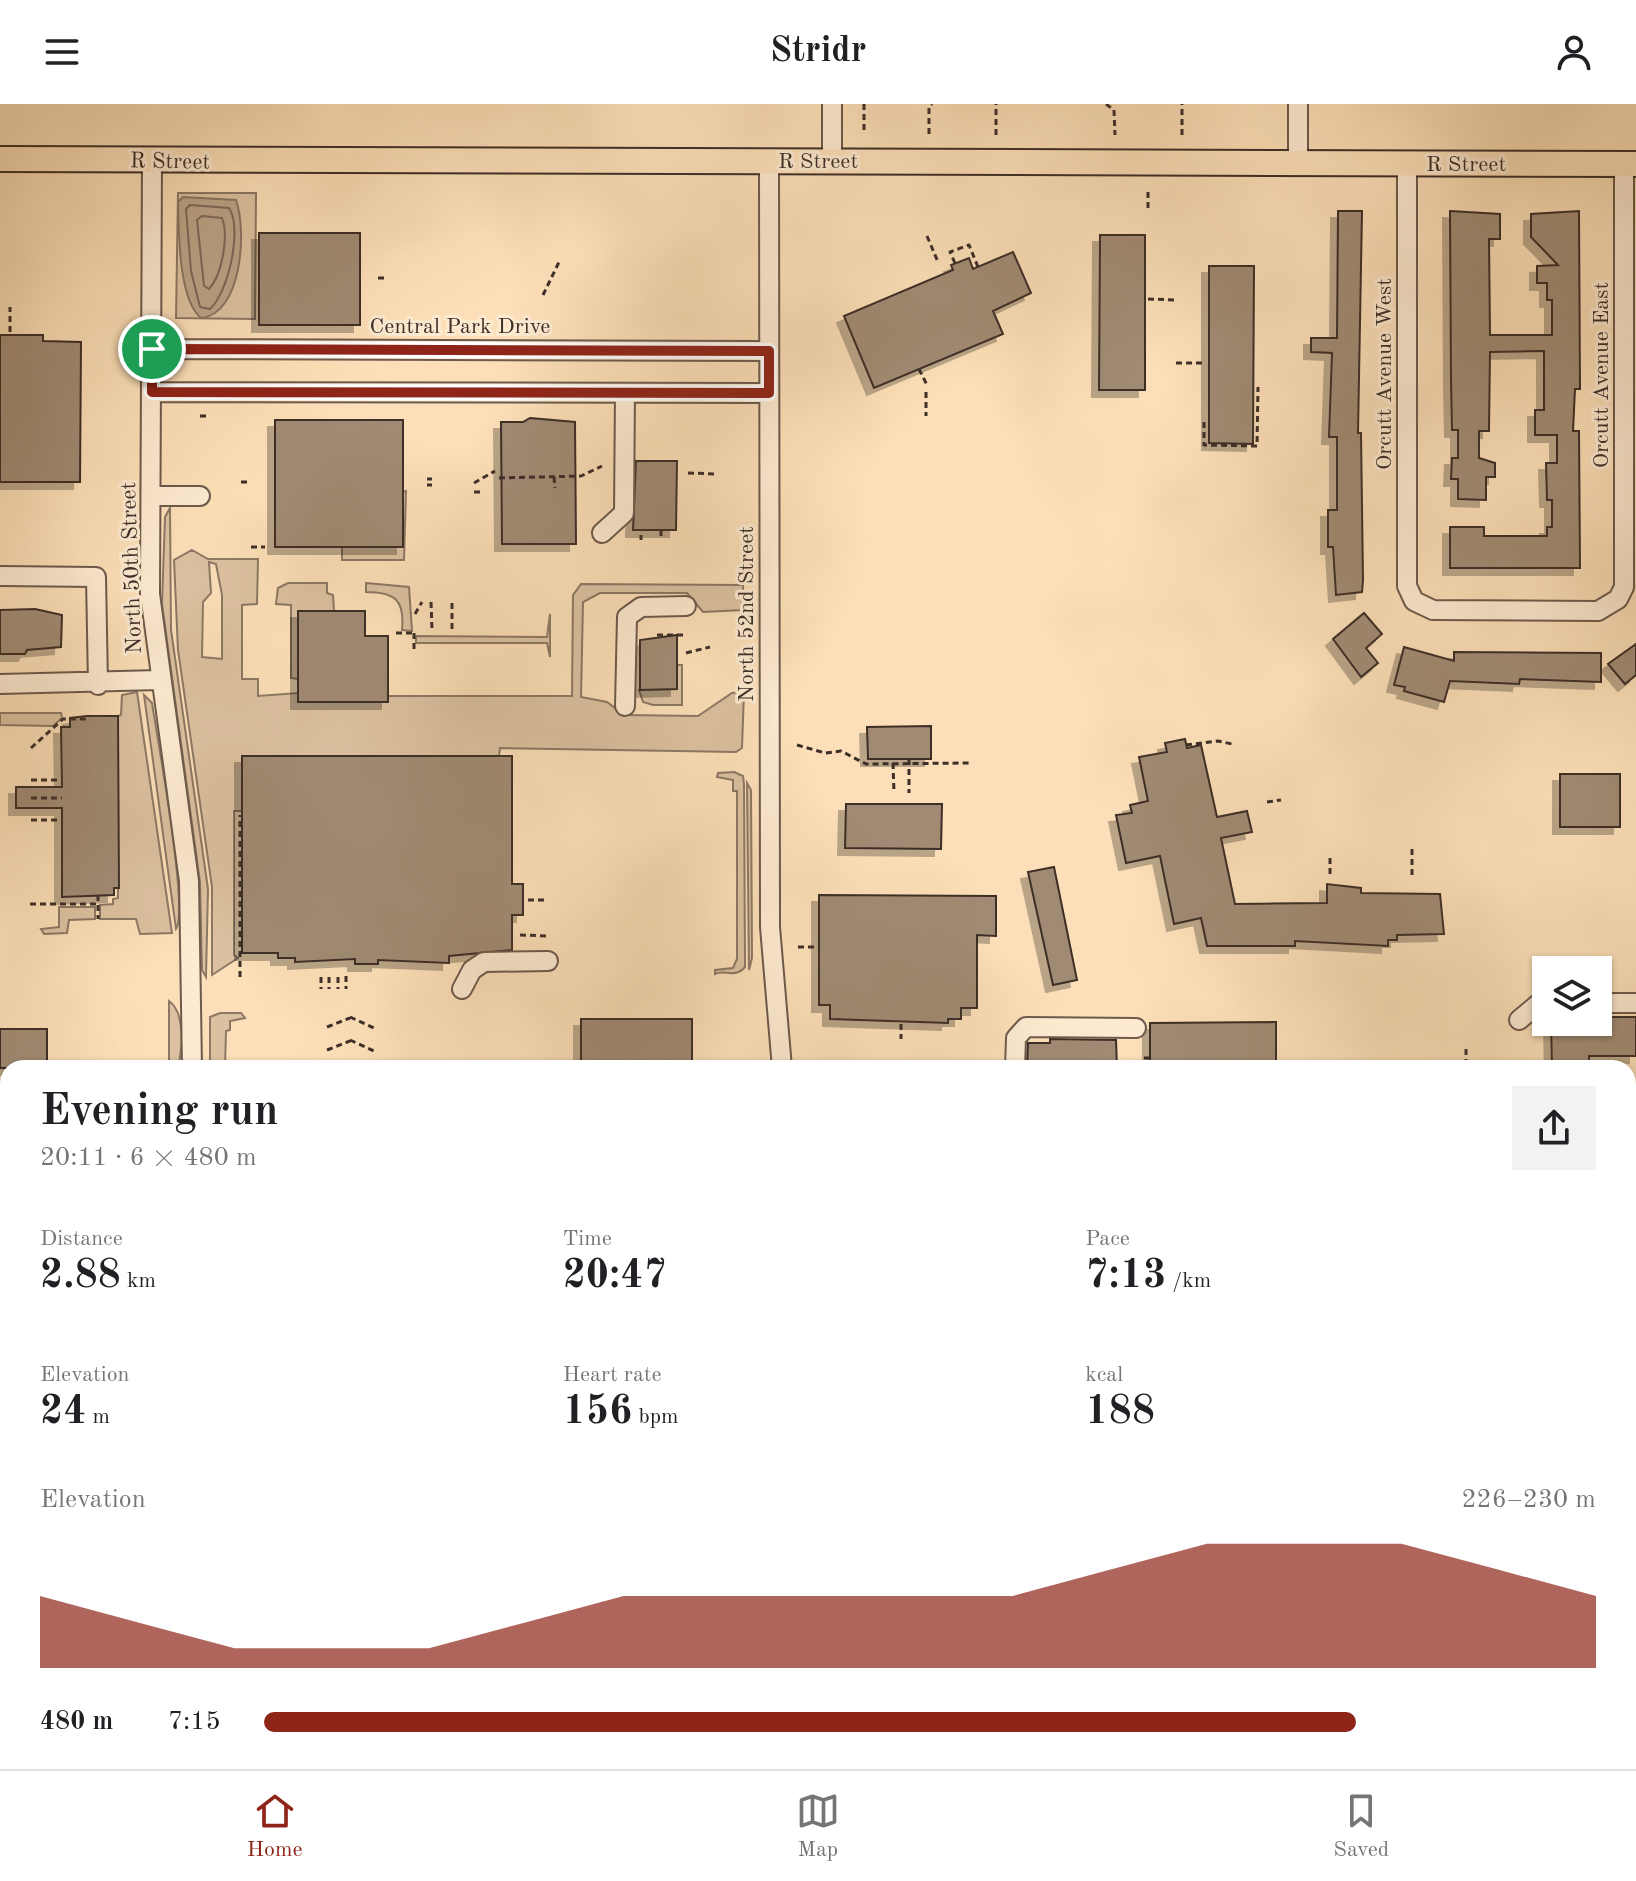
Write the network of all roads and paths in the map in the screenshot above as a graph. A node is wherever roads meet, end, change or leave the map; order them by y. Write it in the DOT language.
graph roads {
  1 [pos="832,104"];
  2 [pos="864,104"];
  3 [pos="932,104"];
  4 [pos="996,104"];
  5 [pos="1106,104"];
  6 [pos="1182,104"];
  7 [pos="1298,104"];
  8 [pos="864,134"];
  9 [pos="929,134"];
  10 [pos="996,135"];
  11 [pos="1115,135"];
  12 [pos="1182,135"];
  13 [pos="0,159"];
  14 [pos="152,160"];
  15 [pos="769,160"];
  16 [pos="832,160"];
  17 [pos="1298,162"];
  18 [pos="1407,163"];
  19 [pos="1630,164"];
  20 [pos="1148,192"];
  21 [pos="1148,212"];
  22 [pos="927,236"];
  23 [pos="560,260"];
  24 [pos="938,262"];
  25 [pos="955,263"];
  26 [pos="978,267"];
  27 [pos="378,278"];
  28 [pos="384,278"];
  29 [pos="543,295"];
  30 [pos="1148,299"];
  31 [pos="1176,300"];
  32 [pos="10,307"];
  33 [pos="10,332"];
  34 [pos="152,349"];
  35 [pos="769,351"];
  36 [pos="1176,363"];
  37 [pos="1203,363"];
  38 [pos="919,369"];
  39 [pos="927,385"];
  40 [pos="1258,387"];
  41 [pos="152,392"];
  42 [pos="926,392"];
  43 [pos="625,393"];
  44 [pos="769,393"];
  45 [pos="200,416"];
  46 [pos="207,416"];
  47 [pos="926,416"];
  48 [pos="1204,422"];
  49 [pos="602,466"];
  50 [pos="495,471"];
  51 [pos="688,473"];
  52 [pos="716,474"];
  53 [pos="554,477"];
  54 [pos="499,478"];
  55 [pos="511,478"];
  56 [pos="241,482"];
  57 [pos="248,482"];
  58 [pos="474,483"];
  59 [pos="511,486"];
  60 [pos="555,488"];
  61 [pos="474,492"];
  62 [pos="482,492"];
  63 [pos="151,496"];
  64 [pos="200,496"];
  65 [pos="661,530"];
  66 [pos="602,533"];
  67 [pos="661,540"];
  68 [pos="251,547"];
  69 [pos="265,547"];
  70 [pos="0,576"];
  71 [pos="1624,587"];
  72 [pos="422,602"];
  73 [pos="431,602"];
  74 [pos="452,603"];
  75 [pos="690,610"];
  76 [pos="415,614"];
  77 [pos="432,629"];
  78 [pos="452,629"];
  79 [pos="396,633"];
  80 [pos="657,635"];
  81 [pos="683,635"];
  82 [pos="710,647"];
  83 [pos="414,649"];
  84 [pos="686,653"];
  85 [pos="159,680"];
  86 [pos="0,684"];
  87 [pos="98,685"];
  88 [pos="630,708"];
  89 [pos="90,719"];
  90 [pos="1232,744"];
  91 [pos="797,745"];
  92 [pos="1186,745"];
  93 [pos="31,748"];
  94 [pos="909,761"];
  95 [pos="893,763"];
  96 [pos="970,763"];
  97 [pos="31,780"];
  98 [pos="58,780"];
  99 [pos="894,793"];
  100 [pos="909,793"];
  101 [pos="31,798"];
  102 [pos="62,798"];
  103 [pos="1281,800"];
  104 [pos="1267,802"];
  105 [pos="240,815"];
  106 [pos="31,820"];
  107 [pos="58,820"];
  108 [pos="1412,849"];
  109 [pos="1330,858"];
  110 [pos="1412,876"];
  111 [pos="1330,877"];
  112 [pos="98,895"];
  113 [pos="528,900"];
  114 [pos="548,900"];
  115 [pos="30,904"];
  116 [pos="98,904"];
  117 [pos="98,919"];
  118 [pos="520,935"];
  119 [pos="548,936"];
  120 [pos="798,947"];
  121 [pos="819,947"];
  122 [pos="548,961"];
  123 [pos="346,976"];
  124 [pos="240,977"];
  125 [pos="321,977"];
  126 [pos="329,977"];
  127 [pos="338,977"];
  128 [pos="321,989"];
  129 [pos="329,989"];
  130 [pos="338,989"];
  131 [pos="346,989"];
  132 [pos="462,989"];
  133 [pos="1612,1003"];
  134 [pos="1636,1003"];
  135 [pos="1532,1009"];
  136 [pos="1519,1020"];
  137 [pos="901,1024"];
  138 [pos="327,1027"];
  139 [pos="374,1028"];
  140 [pos="1136,1028"];
  141 [pos="901,1039"];
  142 [pos="1466,1049"];
  143 [pos="327,1050"];
  144 [pos="374,1051"];
  145 [pos="1144,1058"];
  146 [pos="1150,1058"];
  147 [pos="192,1060"];
  148 [pos="781,1060"];
  149 [pos="1015,1060"];
  150 [pos="1466,1060"];
  1 -- 16 [label="street"];
  2 -- 8 [label="path"];
  3 -- 9 [label="path"];
  4 -- 10 [label="path"];
  5 -- 11 [label="path"];
  6 -- 12 [label="path"];
  7 -- 17 [label="street"];
  13 -- 14 [label="main road, R Street"];
  14 -- 15 [label="main road, R Street"];
  14 -- 34 [label="street, North 50th Street"];
  15 -- 16 [label="main road, R Street"];
  15 -- 35 [label="street, North 52nd Street"];
  16 -- 17 [label="main road, R Street"];
  17 -- 18 [label="main road, R Street"];
  18 -- 19 [label="main road, R Street"];
  18 -- 71 [label="street, Orcutt Avenue West"];
  19 -- 71 [label="street, Orcutt Avenue East"];
  20 -- 21 [label="path"];
  22 -- 24 [label="path"];
  23 -- 29 [label="path"];
  25 -- 26 [label="path"];
  27 -- 28 [label="path"];
  30 -- 31 [label="path"];
  32 -- 33 [label="path"];
  34 -- 35 [label="street, Central Park Drive"];
  34 -- 41 [label="street, North 50th Street"];
  35 -- 44 [label="street, North 52nd Street"];
  36 -- 37 [label="path"];
  38 -- 39 [label="path"];
  40 -- 48 [label="path"];
  41 -- 43 [label="street"];
  41 -- 63 [label="street, North 50th Street"];
  42 -- 47 [label="path"];
  43 -- 44 [label="street"];
  43 -- 66 [label="street"];
  44 -- 148 [label="street, North 52nd Street"];
  45 -- 46 [label="path"];
  49 -- 53 [label="path"];
  50 -- 58 [label="path"];
  51 -- 52 [label="path"];
  53 -- 55 [label="path"];
  53 -- 60 [label="path"];
  54 -- 55 [label="path"];
  55 -- 59 [label="path"];
  56 -- 57 [label="path"];
  61 -- 62 [label="path"];
  63 -- 64 [label="street"];
  63 -- 85 [label="street, North 50th Street"];
  65 -- 67 [label="path"];
  68 -- 69 [label="path"];
  70 -- 87 [label="street"];
  72 -- 76 [label="path"];
  73 -- 77 [label="path"];
  74 -- 78 [label="path"];
  75 -- 88 [label="street"];
  79 -- 83 [label="path"];
  80 -- 81 [label="path"];
  82 -- 84 [label="path"];
  85 -- 87 [label="street"];
  85 -- 147 [label="street, North 50th Street"];
  86 -- 87 [label="street"];
  89 -- 93 [label="path"];
  90 -- 92 [label="path"];
  91 -- 95 [label="path"];
  94 -- 95 [label="path"];
  94 -- 96 [label="path"];
  94 -- 100 [label="path"];
  95 -- 99 [label="path"];
  97 -- 98 [label="path"];
  101 -- 102 [label="path"];
  103 -- 104 [label="path"];
  105 -- 124 [label="path"];
  106 -- 107 [label="path"];
  108 -- 110 [label="path"];
  109 -- 111 [label="path"];
  112 -- 116 [label="path"];
  113 -- 114 [label="path"];
  115 -- 116 [label="path"];
  116 -- 117 [label="path"];
  118 -- 119 [label="path"];
  120 -- 121 [label="path"];
  122 -- 132 [label="street"];
  123 -- 131 [label="path"];
  125 -- 128 [label="path"];
  126 -- 129 [label="path"];
  127 -- 130 [label="path"];
  133 -- 134 [label="street"];
  135 -- 136 [label="street"];
  137 -- 141 [label="path"];
  138 -- 139 [label="path"];
  140 -- 149 [label="street"];
  142 -- 150 [label="path"];
  143 -- 144 [label="path"];
  145 -- 146 [label="path"];
}
